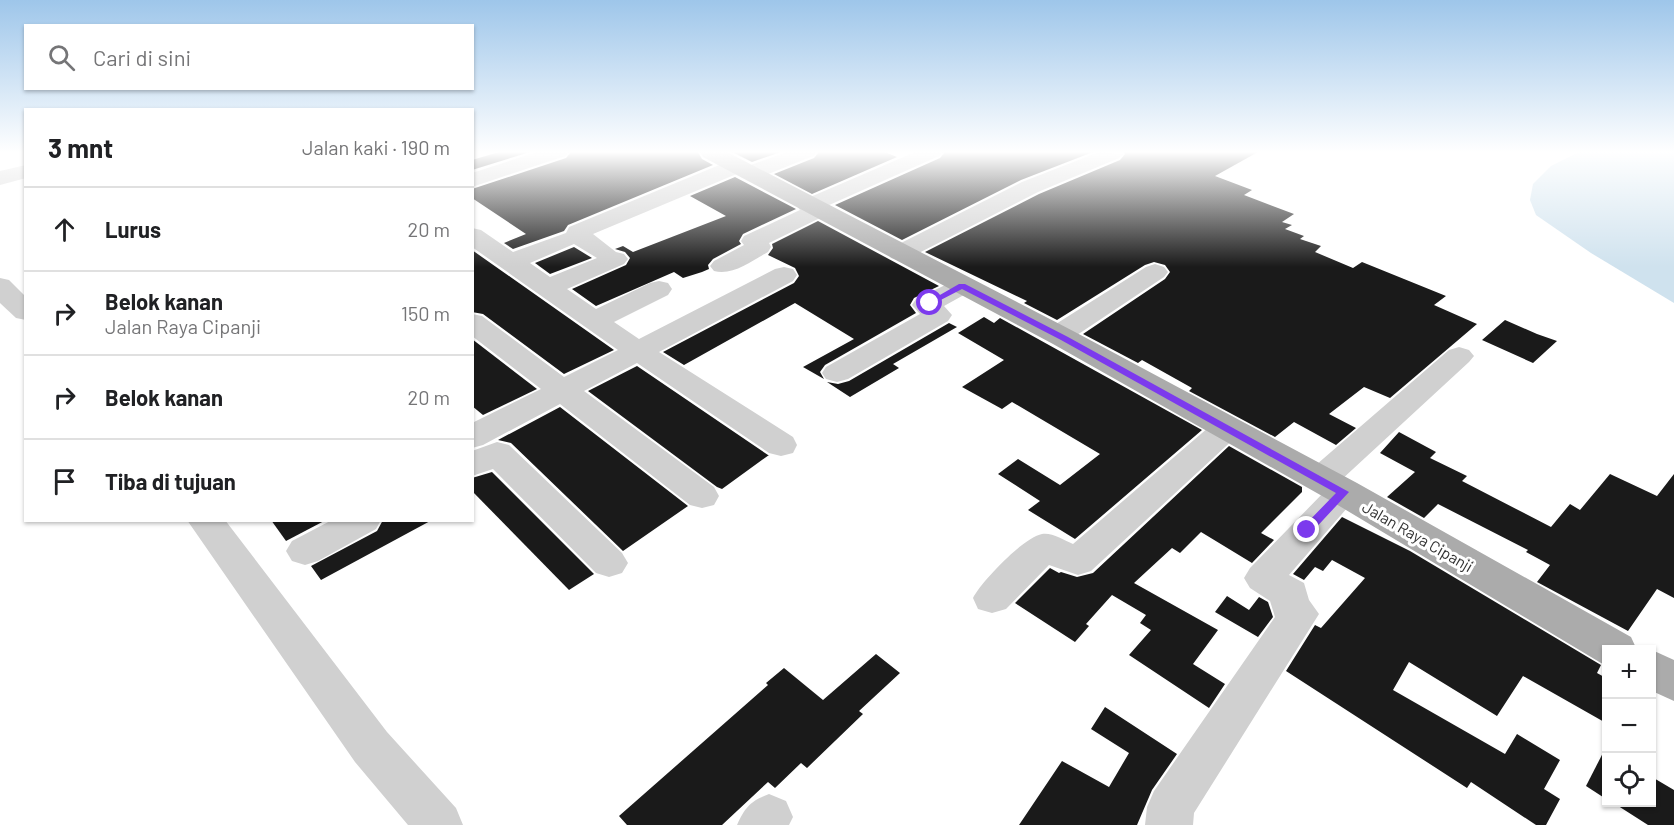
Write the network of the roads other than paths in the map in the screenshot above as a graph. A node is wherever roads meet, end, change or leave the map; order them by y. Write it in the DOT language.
graph roads {
  1 [pos="673,190"];
  2 [pos="782,190"];
  3 [pos="851,190"];
  4 [pos="1023,190"];
  5 [pos="814,208"];
  6 [pos="474,236"];
  7 [pos="565,240"];
  8 [pos="900,253"];
  9 [pos="511,262"];
  10 [pos="723,266"];
  11 [pos="1155,272"];
  12 [pos="784,275"];
  13 [pos="550,287"];
  14 [pos="1,290"];
  15 [pos="658,290"];
  16 [pos="972,290"];
  17 [pos="24,310"];
  18 [pos="596,320"];
  19 [pos="474,324"];
  20 [pos="1058,335"];
  21 [pos="638,351"];
  22 [pos="1459,356"];
  23 [pos="837,373"];
  24 [pos="562,390"];
  25 [pos="1227,428"];
  26 [pos="478,445"];
  27 [pos="781,445"];
  28 [pos="1332,486"];
  29 [pos="702,496"];
  30 [pos="206,522"];
  31 [pos="357,522"];
  32 [pos="305,551"];
  33 [pos="609,563"];
  34 [pos="992,598"];
  35 [pos="1607,645"];
  36 [pos="1656,671"];
  37 [pos="1674,682"];
  38 [pos="439,825"];
  39 [pos="1169,825"];
  1 -- 13 [label="street"];
  2 -- 5 [label="main road, Jalan Raya Cipanji"];
  3 -- 5 [label="street"];
  4 -- 8 [label="street"];
  5 -- 8 [label="main road, Jalan Raya Cipanji"];
  5 -- 10 [label="street"];
  6 -- 9 [label="street"];
  7 -- 9 [label="street"];
  8 -- 16 [label="main road, Jalan Raya Cipanji"];
  9 -- 13 [label="street"];
  11 -- 20 [label="street"];
  12 -- 21 [label="street"];
  13 -- 18 [label="street"];
  14 -- 17 [label="street"];
  15 -- 18 [label="street"];
  16 -- 20 [label="main road, Jalan Raya Cipanji"];
  16 -- 23 [label="street"];
  18 -- 21 [label="street"];
  19 -- 24 [label="street"];
  20 -- 25 [label="main road, Jalan Raya Cipanji"];
  21 -- 24 [label="street"];
  21 -- 27 [label="street"];
  22 -- 28 [label="street"];
  24 -- 26 [label="street"];
  24 -- 29 [label="street"];
  25 -- 28 [label="main road, Jalan Raya Cipanji"];
  25 -- 34 [label="street"];
  26 -- 33 [label="street"];
  28 -- 35 [label="main road, Jalan Raya Cipanji"];
  28 -- 39 [label="street"];
  30 -- 38 [label="street"];
  31 -- 32 [label="street"];
  36 -- 37 [label="main road"];
}
